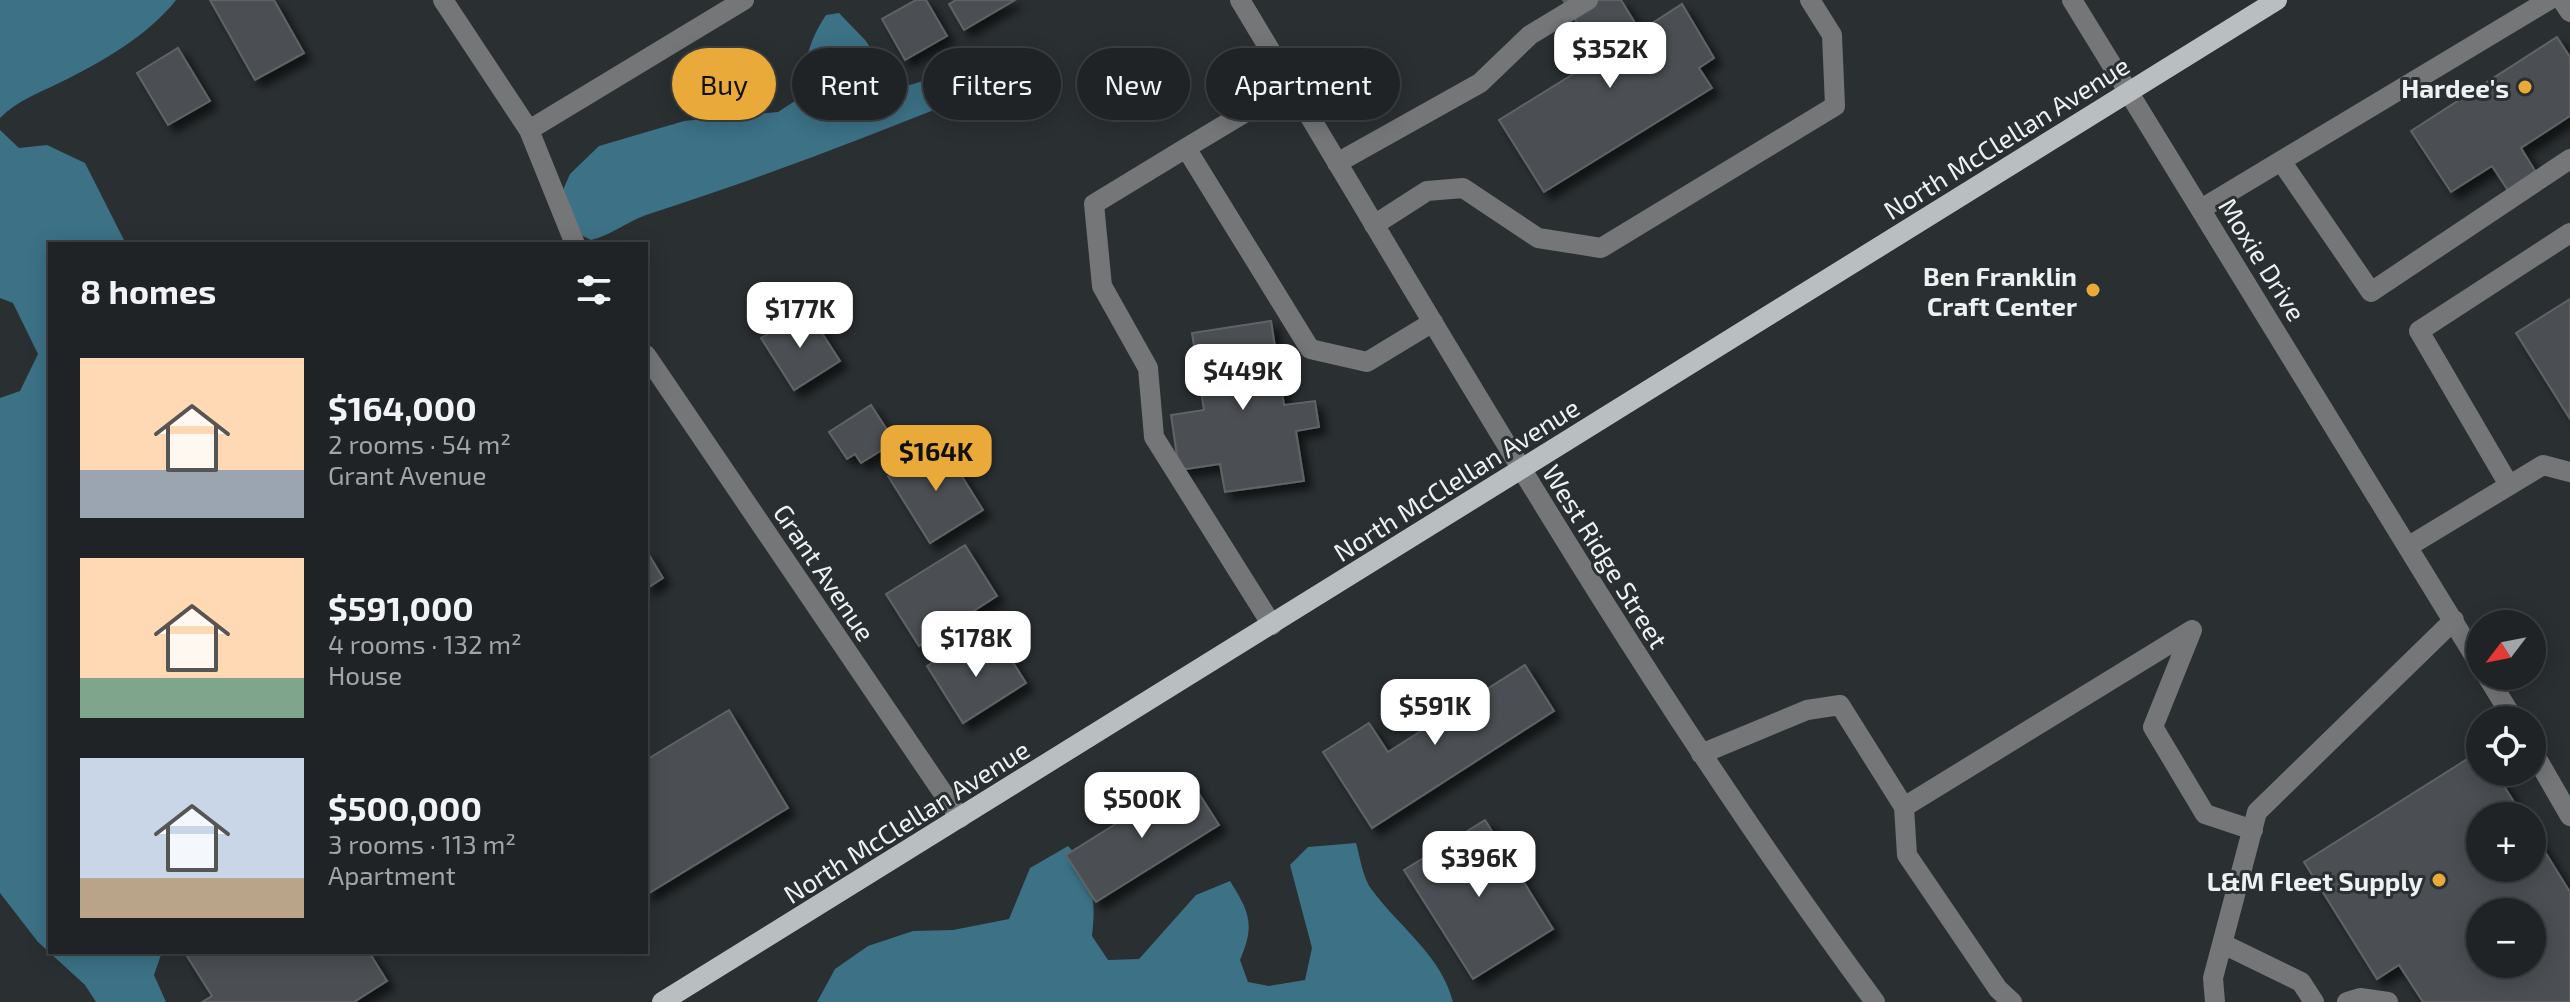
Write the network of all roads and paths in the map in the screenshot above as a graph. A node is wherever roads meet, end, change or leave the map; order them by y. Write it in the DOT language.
graph roads {
  1 [pos="443,0"];
  2 [pos="744,0"];
  3 [pos="1240,0"];
  4 [pos="1588,0"];
  5 [pos="1810,0"];
  6 [pos="2072,0"];
  7 [pos="2277,0"];
  8 [pos="2549,0"];
  9 [pos="2562,0"];
  10 [pos="2570,12"];
  11 [pos="1269,48"];
  12 [pos="2129,91"];
  13 [pos="1233,120"];
  14 [pos="1312,120"];
  15 [pos="529,130"];
  16 [pos="1186,148"];
  17 [pos="2570,159"];
  18 [pos="2281,161"];
  19 [pos="1337,163"];
  20 [pos="2201,209"];
  21 [pos="1374,225"];
  22 [pos="2570,233"];
  23 [pos="574,242"];
  24 [pos="1433,322"];
  25 [pos="648,358"];
  26 [pos="1522,469"];
  27 [pos="2570,472"];
  28 [pos="2509,485"];
  29 [pos="2409,546"];
  30 [pos="2454,620"];
  31 [pos="1272,625"];
  32 [pos="2466,641"];
  33 [pos="1701,754"];
  34 [pos="2546,774"];
  35 [pos="1904,807"];
  36 [pos="2570,816"];
  37 [pos="960,818"];
  38 [pos="2253,830"];
  39 [pos="2223,944"];
  40 [pos="662,1002"];
  41 [pos="1875,1002"];
  42 [pos="2012,1002"];
  43 [pos="2214,1002"];
  44 [pos="2314,1002"];
  45 [pos="2347,1002"];
  46 [pos="2388,1002"];
  1 -- 15 [label="street"];
  2 -- 15 [label="street"];
  3 -- 11 [label="street, West Ridge Street"];
  4 -- 19 [label="street"];
  5 -- 21 [label="street"];
  6 -- 12 [label="street, Moxie Drive"];
  7 -- 12 [label="main road, North McClellan Avenue"];
  8 -- 18 [label="street"];
  9 -- 10 [label="street"];
  12 -- 20 [label="street, Moxie Drive"];
  12 -- 26 [label="main road, North McClellan Avenue"];
  13 -- 16 [label="street"];
  14 -- 19 [label="street, West Ridge Street"];
  15 -- 23 [label="street"];
  16 -- 24 [label="street"];
  16 -- 31 [label="street"];
  17 -- 18 [label="street"];
  18 -- 20 [label="street"];
  19 -- 21 [label="street, West Ridge Street"];
  20 -- 29 [label="street, Moxie Drive"];
  21 -- 24 [label="street, West Ridge Street"];
  22 -- 28 [label="street"];
  24 -- 26 [label="street, West Ridge Street"];
  25 -- 37 [label="street, Grant Avenue"];
  26 -- 31 [label="main road, North McClellan Avenue"];
  26 -- 33 [label="street, West Ridge Street"];
  27 -- 28 [label="street"];
  28 -- 29 [label="street"];
  29 -- 30 [label="street, Moxie Drive"];
  30 -- 32 [label="street, Moxie Drive"];
  30 -- 38 [label="street"];
  31 -- 37 [label="main road, North McClellan Avenue"];
  33 -- 35 [label="street"];
  33 -- 41 [label="street, West Ridge Street"];
  34 -- 36 [label="street"];
  35 -- 38 [label="street"];
  35 -- 42 [label="street"];
  37 -- 40 [label="main road, North McClellan Avenue"];
  38 -- 39 [label="street"];
  39 -- 43 [label="street"];
  39 -- 44 [label="street"];
  45 -- 46 [label="street"];
}
